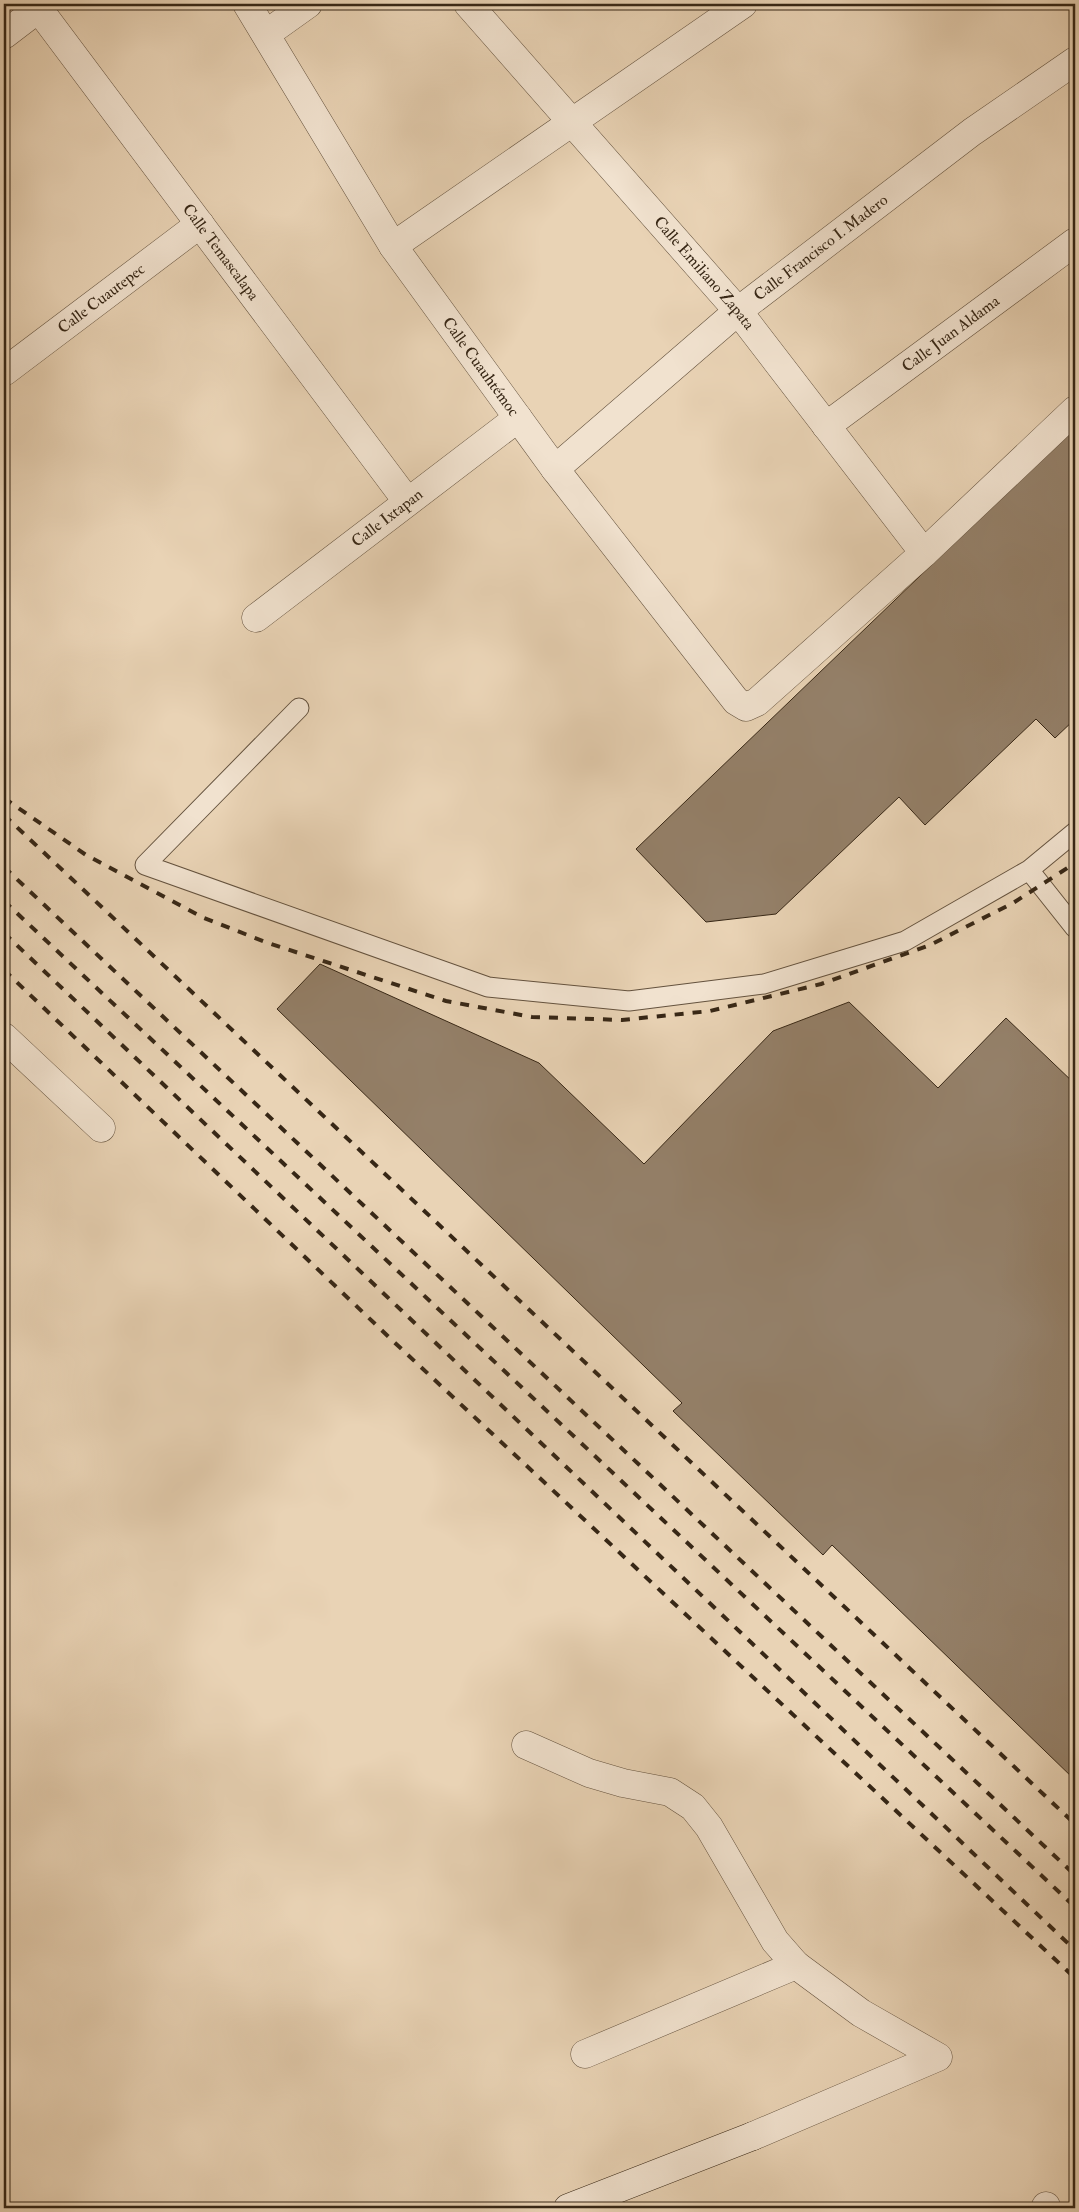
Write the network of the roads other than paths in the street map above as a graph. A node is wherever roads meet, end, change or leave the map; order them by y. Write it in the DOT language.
graph roads {
  1 [pos="247,4"];
  2 [pos="308,4"];
  3 [pos="468,4"];
  4 [pos="743,4"];
  5 [pos="36,6"];
  6 [pos="266,34"];
  7 [pos="4,35"];
  8 [pos="1075,61"];
  9 [pos="572,122"];
  10 [pos="200,224"];
  11 [pos="1075,242"];
  12 [pos="393,246"];
  13 [pos="738,311"];
  14 [pos="4,372"];
  15 [pos="1075,410"];
  16 [pos="518,418"];
  17 [pos="826,426"];
  18 [pos="555,469"];
  19 [pos="407,501"];
  20 [pos="924,553"];
  21 [pos="256,618"];
  22 [pos="299,708"];
  23 [pos="1075,832"];
  24 [pos="1029,870"];
  25 [pos="1075,928"];
  26 [pos="4,1037"];
  27 [pos="101,1128"];
  28 [pos="526,1745"];
  29 [pos="796,1965"];
  30 [pos="585,2054"];
  31 [pos="568,2208"];
  1 -- 6 [label="street, Calle Cuauhtémoc"];
  2 -- 6 [label="street"];
  3 -- 9 [label="street, Calle Emiliano Zapata"];
  4 -- 9 [label="street"];
  5 -- 7 [label="street"];
  5 -- 10 [label="street, Calle Temascalapa"];
  6 -- 12 [label="street, Calle Cuauhtémoc"];
  8 -- 13 [label="street, Calle Francisco I. Madero"];
  9 -- 12 [label="street"];
  9 -- 13 [label="street, Calle Emiliano Zapata"];
  10 -- 14 [label="street, Calle Cuautepec"];
  10 -- 19 [label="street, Calle Temascalapa"];
  11 -- 17 [label="street, Calle Juan Aldama"];
  12 -- 16 [label="street, Calle Cuauhtémoc"];
  13 -- 17 [label="street, Calle Emiliano Zapata"];
  13 -- 18 [label="street, Calle Francisco I. Madero"];
  15 -- 20 [label="street"];
  16 -- 18 [label="street, Calle Cuauhtémoc"];
  16 -- 19 [label="street, Calle Ixtapan"];
  17 -- 20 [label="street, Calle Emiliano Zapata"];
  18 -- 20 [label="street, Calle Cuauhtémoc"];
  19 -- 21 [label="street, Calle Ixtapan"];
  22 -- 24 [label="lane"];
  23 -- 24 [label="lane"];
  24 -- 25 [label="lane"];
  26 -- 27 [label="street"];
  28 -- 29 [label="street"];
  29 -- 30 [label="street"];
  29 -- 31 [label="street"];
}
